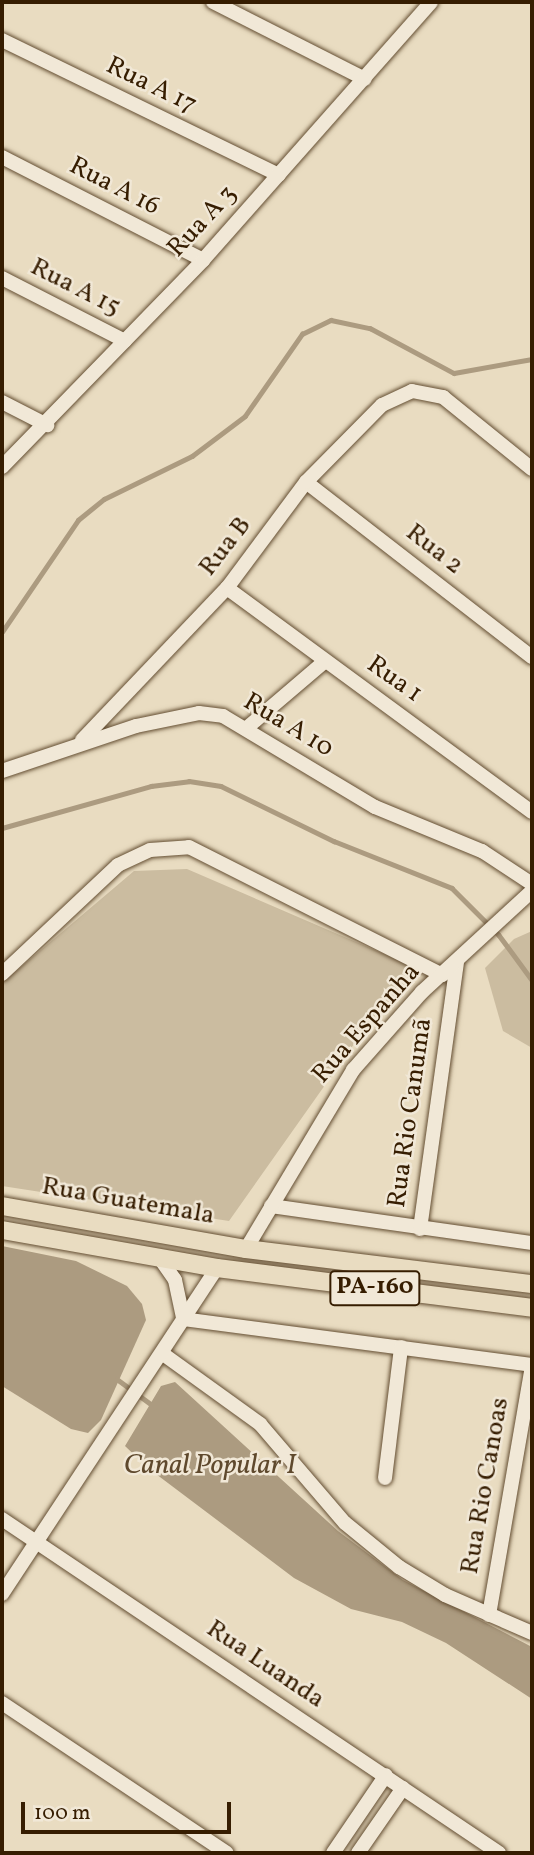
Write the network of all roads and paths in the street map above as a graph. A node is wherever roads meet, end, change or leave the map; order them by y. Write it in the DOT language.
graph roads {
  1 [pos="213,2"];
  2 [pos="431,2"];
  3 [pos="2,40"];
  4 [pos="365,79"];
  5 [pos="2,157"];
  6 [pos="279,176"];
  7 [pos="203,260"];
  8 [pos="2,278"];
  9 [pos="125,341"];
  10 [pos="2,402"];
  11 [pos="47,425"];
  12 [pos="2,467"];
  13 [pos="532,469"];
  14 [pos="306,482"];
  15 [pos="227,589"];
  16 [pos="532,657"];
  17 [pos="325,661"];
  18 [pos="249,726"];
  19 [pos="82,740"];
  20 [pos="2,771"];
  21 [pos="532,812"];
  22 [pos="532,884"];
  23 [pos="532,891"];
  24 [pos="457,961"];
  25 [pos="2,974"];
  26 [pos="442,975"];
  27 [pos="2,1206"];
  28 [pos="271,1206"];
  29 [pos="41,1214"];
  30 [pos="419,1229"];
  31 [pos="2,1230"];
  32 [pos="36,1236"];
  33 [pos="532,1243"];
  34 [pos="246,1249"];
  35 [pos="159,1258"];
  36 [pos="217,1268"];
  37 [pos="532,1284"];
  38 [pos="532,1308"];
  39 [pos="183,1320"];
  40 [pos="401,1347"];
  41 [pos="163,1354"];
  42 [pos="532,1366"];
  43 [pos="385,1478"];
  44 [pos="2,1519"];
  45 [pos="36,1542"];
  46 [pos="2,1594"];
  47 [pos="489,1615"];
  48 [pos="532,1633"];
  49 [pos="2,1703"];
  50 [pos="386,1775"];
  51 [pos="404,1788"];
  52 [pos="227,1853"];
  53 [pos="333,1853"];
  54 [pos="358,1853"];
  55 [pos="499,1853"];
  1 -- 4 [label="street"];
  2 -- 4 [label="street, Rua A 3"];
  3 -- 6 [label="street, Rua A 17"];
  4 -- 6 [label="street, Rua A 3"];
  5 -- 7 [label="street, Rua A 16"];
  6 -- 7 [label="street, Rua A 3"];
  7 -- 9 [label="street, Rua A 3"];
  8 -- 9 [label="street, Rua A 15"];
  9 -- 11 [label="street, Rua A 3"];
  10 -- 11 [label="street"];
  11 -- 12 [label="street, Rua A 3"];
  13 -- 14 [label="street, Rua B"];
  14 -- 15 [label="street, Rua B"];
  14 -- 16 [label="street, Rua 2"];
  15 -- 17 [label="street, Rua 1"];
  15 -- 19 [label="street, Rua B"];
  17 -- 18 [label="street"];
  17 -- 21 [label="street, Rua 1"];
  18 -- 19 [label="street, Rua A 10"];
  18 -- 22 [label="street, Rua A 10"];
  19 -- 20 [label="street, Rua A 10"];
  23 -- 24 [label="street, Rua Espanha"];
  24 -- 26 [label="street, Rua Espanha"];
  24 -- 30 [label="street, Rua Rio Canumã"];
  25 -- 26 [label="street"];
  26 -- 28 [label="street, Rua Espanha"];
  27 -- 29 [label="main road, Rua Guatemala / PA-160"];
  28 -- 30 [label="street"];
  28 -- 34 [label="street, Rua Espanha"];
  29 -- 32 [label="main road"];
  29 -- 34 [label="main road, Rua Guatemala / PA-160"];
  30 -- 33 [label="street"];
  31 -- 32 [label="main road, Rua Guatemala / PA-160"];
  32 -- 35 [label="main road, Rua Guatemala / PA-160"];
  34 -- 37 [label="main road, PA-160"];
  35 -- 36 [label="main road, Rua Guatemala / PA-160"];
  35 -- 39 [label="street"];
  36 -- 38 [label="main road, PA-160"];
  36 -- 39 [label="street"];
  39 -- 40 [label="street"];
  39 -- 41 [label="street"];
  40 -- 42 [label="street"];
  40 -- 43 [label="street"];
  41 -- 45 [label="street"];
  41 -- 47 [label="street"];
  42 -- 47 [label="street, Rua Rio Canoas"];
  44 -- 45 [label="street, Rua Luanda"];
  45 -- 46 [label="street"];
  45 -- 50 [label="street, Rua Luanda"];
  47 -- 48 [label="street"];
  49 -- 52 [label="street"];
  50 -- 51 [label="street, Rua Luanda"];
  50 -- 53 [label="street"];
  51 -- 54 [label="street"];
  51 -- 55 [label="street, Rua Luanda"];
}
